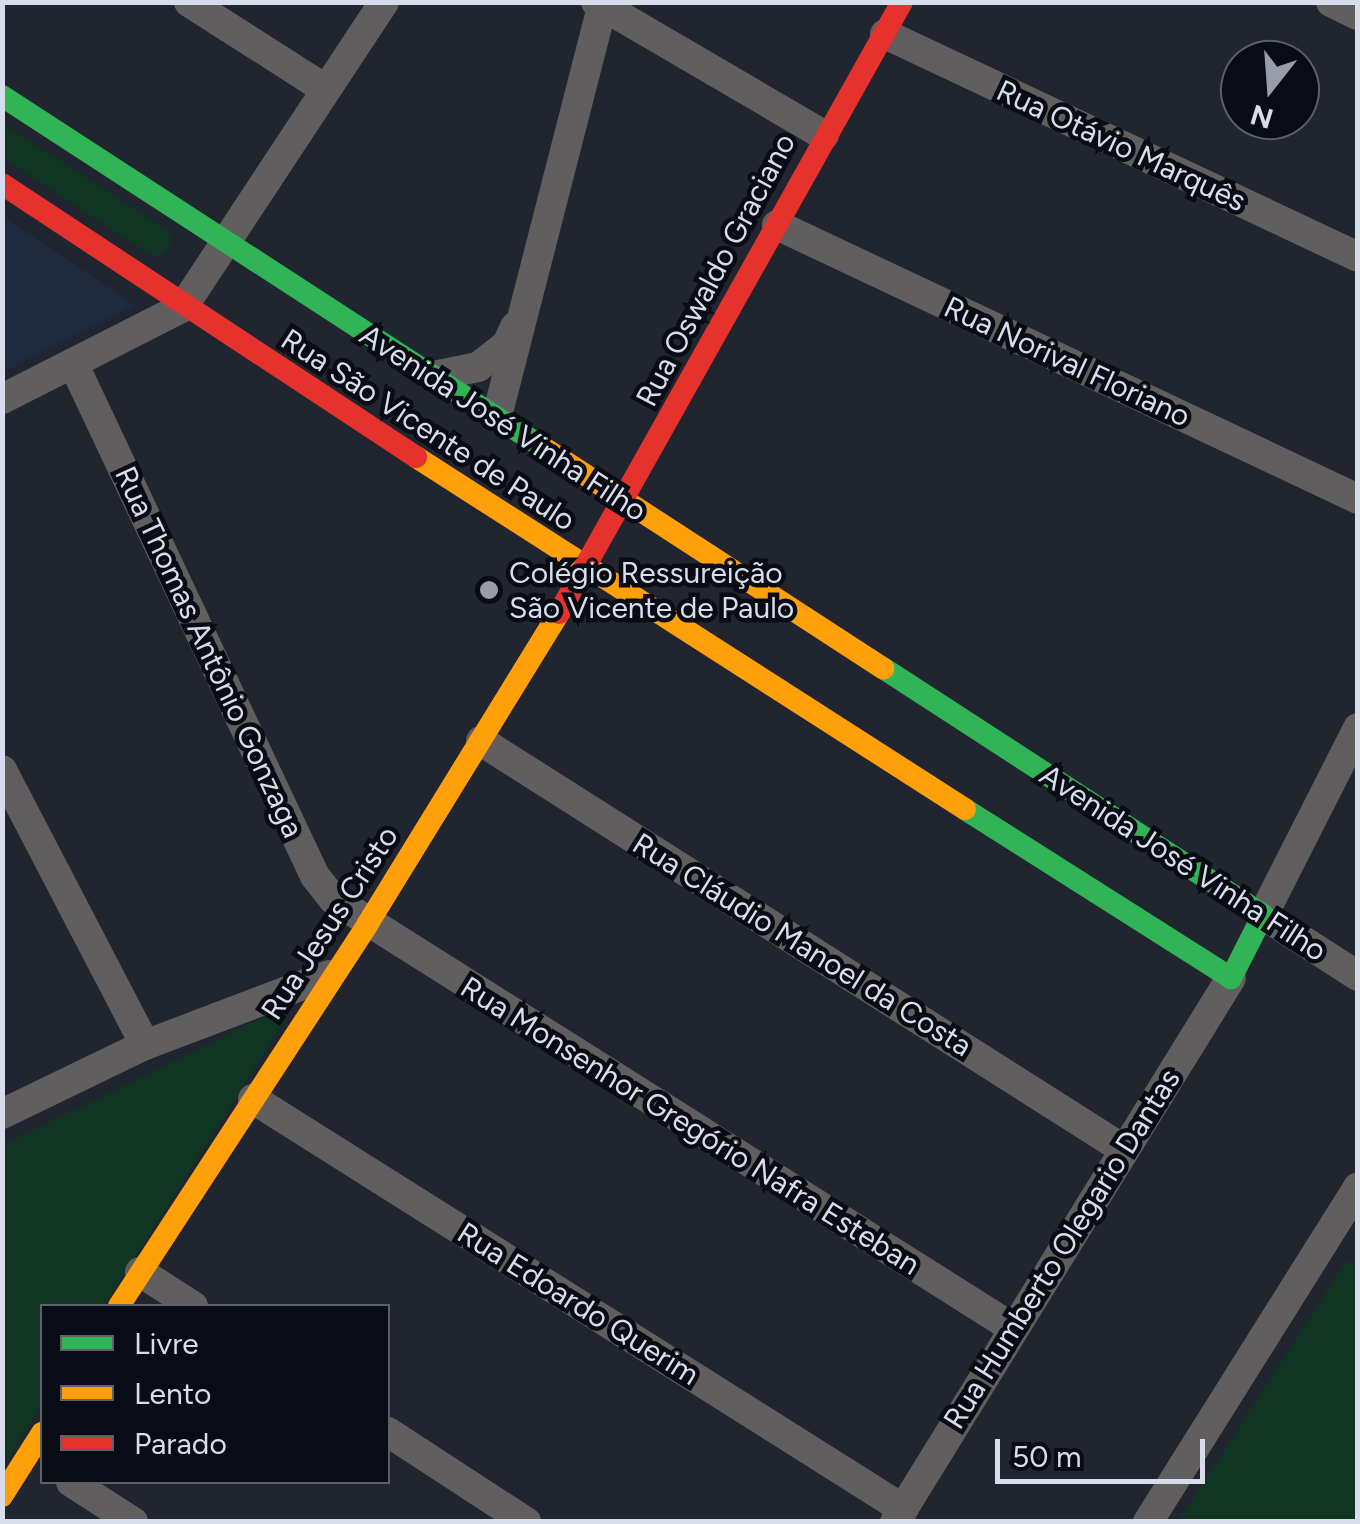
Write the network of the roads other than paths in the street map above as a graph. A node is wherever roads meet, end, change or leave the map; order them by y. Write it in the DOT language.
graph roads {
  1 [pos="189,2"];
  2 [pos="384,2"];
  3 [pos="902,2"];
  4 [pos="1331,2"];
  5 [pos="599,4"];
  6 [pos="1358,14"];
  7 [pos="885,34"];
  8 [pos="325,89"];
  9 [pos="2,96"];
  10 [pos="824,134"];
  11 [pos="2,184"];
  12 [pos="776,225"];
  13 [pos="228,245"];
  14 [pos="1358,257"];
  15 [pos="526,306"];
  16 [pos="183,307"];
  17 [pos="73,363"];
  18 [pos="433,376"];
  19 [pos="2,399"];
  20 [pos="497,416"];
  21 [pos="1358,499"];
  22 [pos="624,502"];
  23 [pos="586,568"];
  24 [pos="1358,728"];
  25 [pos="481,742"];
  26 [pos="2,770"];
  27 [pos="1263,915"];
  28 [pos="367,925"];
  29 [pos="329,975"];
  30 [pos="1358,976"];
  31 [pos="1231,978"];
  32 [pos="145,1045"];
  33 [pos="253,1098"];
  34 [pos="2,1114"];
  35 [pos="1123,1149"];
  36 [pos="1358,1187"];
  37 [pos="140,1272"];
  38 [pos="120,1304"];
  39 [pos="190,1304"];
  40 [pos="1014,1328"];
  41 [pos="390,1433"];
  42 [pos="38,1450"];
  43 [pos="74,1484"];
  44 [pos="2,1496"];
  45 [pos="899,1516"];
  46 [pos="134,1522"];
  47 [pos="526,1522"];
  48 [pos="1148,1522"];
  1 -- 8 [label="street"];
  2 -- 8 [label="street"];
  3 -- 7 [label="street, Rua Oswaldo Graciano"];
  4 -- 6 [label="street"];
  5 -- 10 [label="street"];
  5 -- 15 [label="street"];
  7 -- 10 [label="street, Rua Oswaldo Graciano"];
  7 -- 14 [label="street, Rua Otávio Marquês"];
  8 -- 13 [label="street"];
  9 -- 13 [label="street, Avenida José Vinha Filho"];
  10 -- 12 [label="street, Rua Oswaldo Graciano"];
  11 -- 16 [label="street, Rua São Vicente de Paulo"];
  12 -- 21 [label="street, Rua Norival Floriano"];
  12 -- 22 [label="street, Rua Oswaldo Graciano"];
  13 -- 16 [label="street"];
  13 -- 18 [label="street, Avenida José Vinha Filho"];
  15 -- 18 [label="street"];
  15 -- 20 [label="street"];
  16 -- 17 [label="street"];
  16 -- 23 [label="street, Rua São Vicente de Paulo"];
  17 -- 19 [label="street"];
  17 -- 28 [label="street, Rua Thomas Antônio Gonzaga"];
  18 -- 20 [label="street, Avenida José Vinha Filho"];
  20 -- 22 [label="street, Avenida José Vinha Filho"];
  22 -- 23 [label="street, Rua Oswaldo Graciano"];
  22 -- 27 [label="street, Avenida José Vinha Filho"];
  23 -- 25 [label="street, Rua Jesus Cristo"];
  23 -- 31 [label="street, Rua São Vicente de Paulo"];
  24 -- 27 [label="street"];
  25 -- 28 [label="street, Rua Jesus Cristo"];
  25 -- 35 [label="street, Rua Cláudio Manoel da Costa"];
  26 -- 32 [label="street"];
  27 -- 30 [label="street, Avenida José Vinha Filho"];
  27 -- 31 [label="street"];
  28 -- 29 [label="street, Rua Jesus Cristo"];
  28 -- 40 [label="street, Rua Monsenhor Gregório Nafra Esteban"];
  29 -- 32 [label="street"];
  29 -- 33 [label="street, Rua Jesus Cristo"];
  31 -- 35 [label="street, Rua Humberto Olegario Dantas"];
  32 -- 34 [label="street"];
  33 -- 37 [label="street, Rua Jesus Cristo"];
  33 -- 45 [label="street, Rua Edoardo Querim"];
  35 -- 40 [label="street, Rua Humberto Olegario Dantas"];
  36 -- 48 [label="street"];
  37 -- 38 [label="street, Rua Jesus Cristo"];
  37 -- 39 [label="street"];
  40 -- 45 [label="street, Rua Humberto Olegario Dantas"];
  41 -- 47 [label="street"];
  42 -- 44 [label="street"];
  43 -- 46 [label="street"];
}
